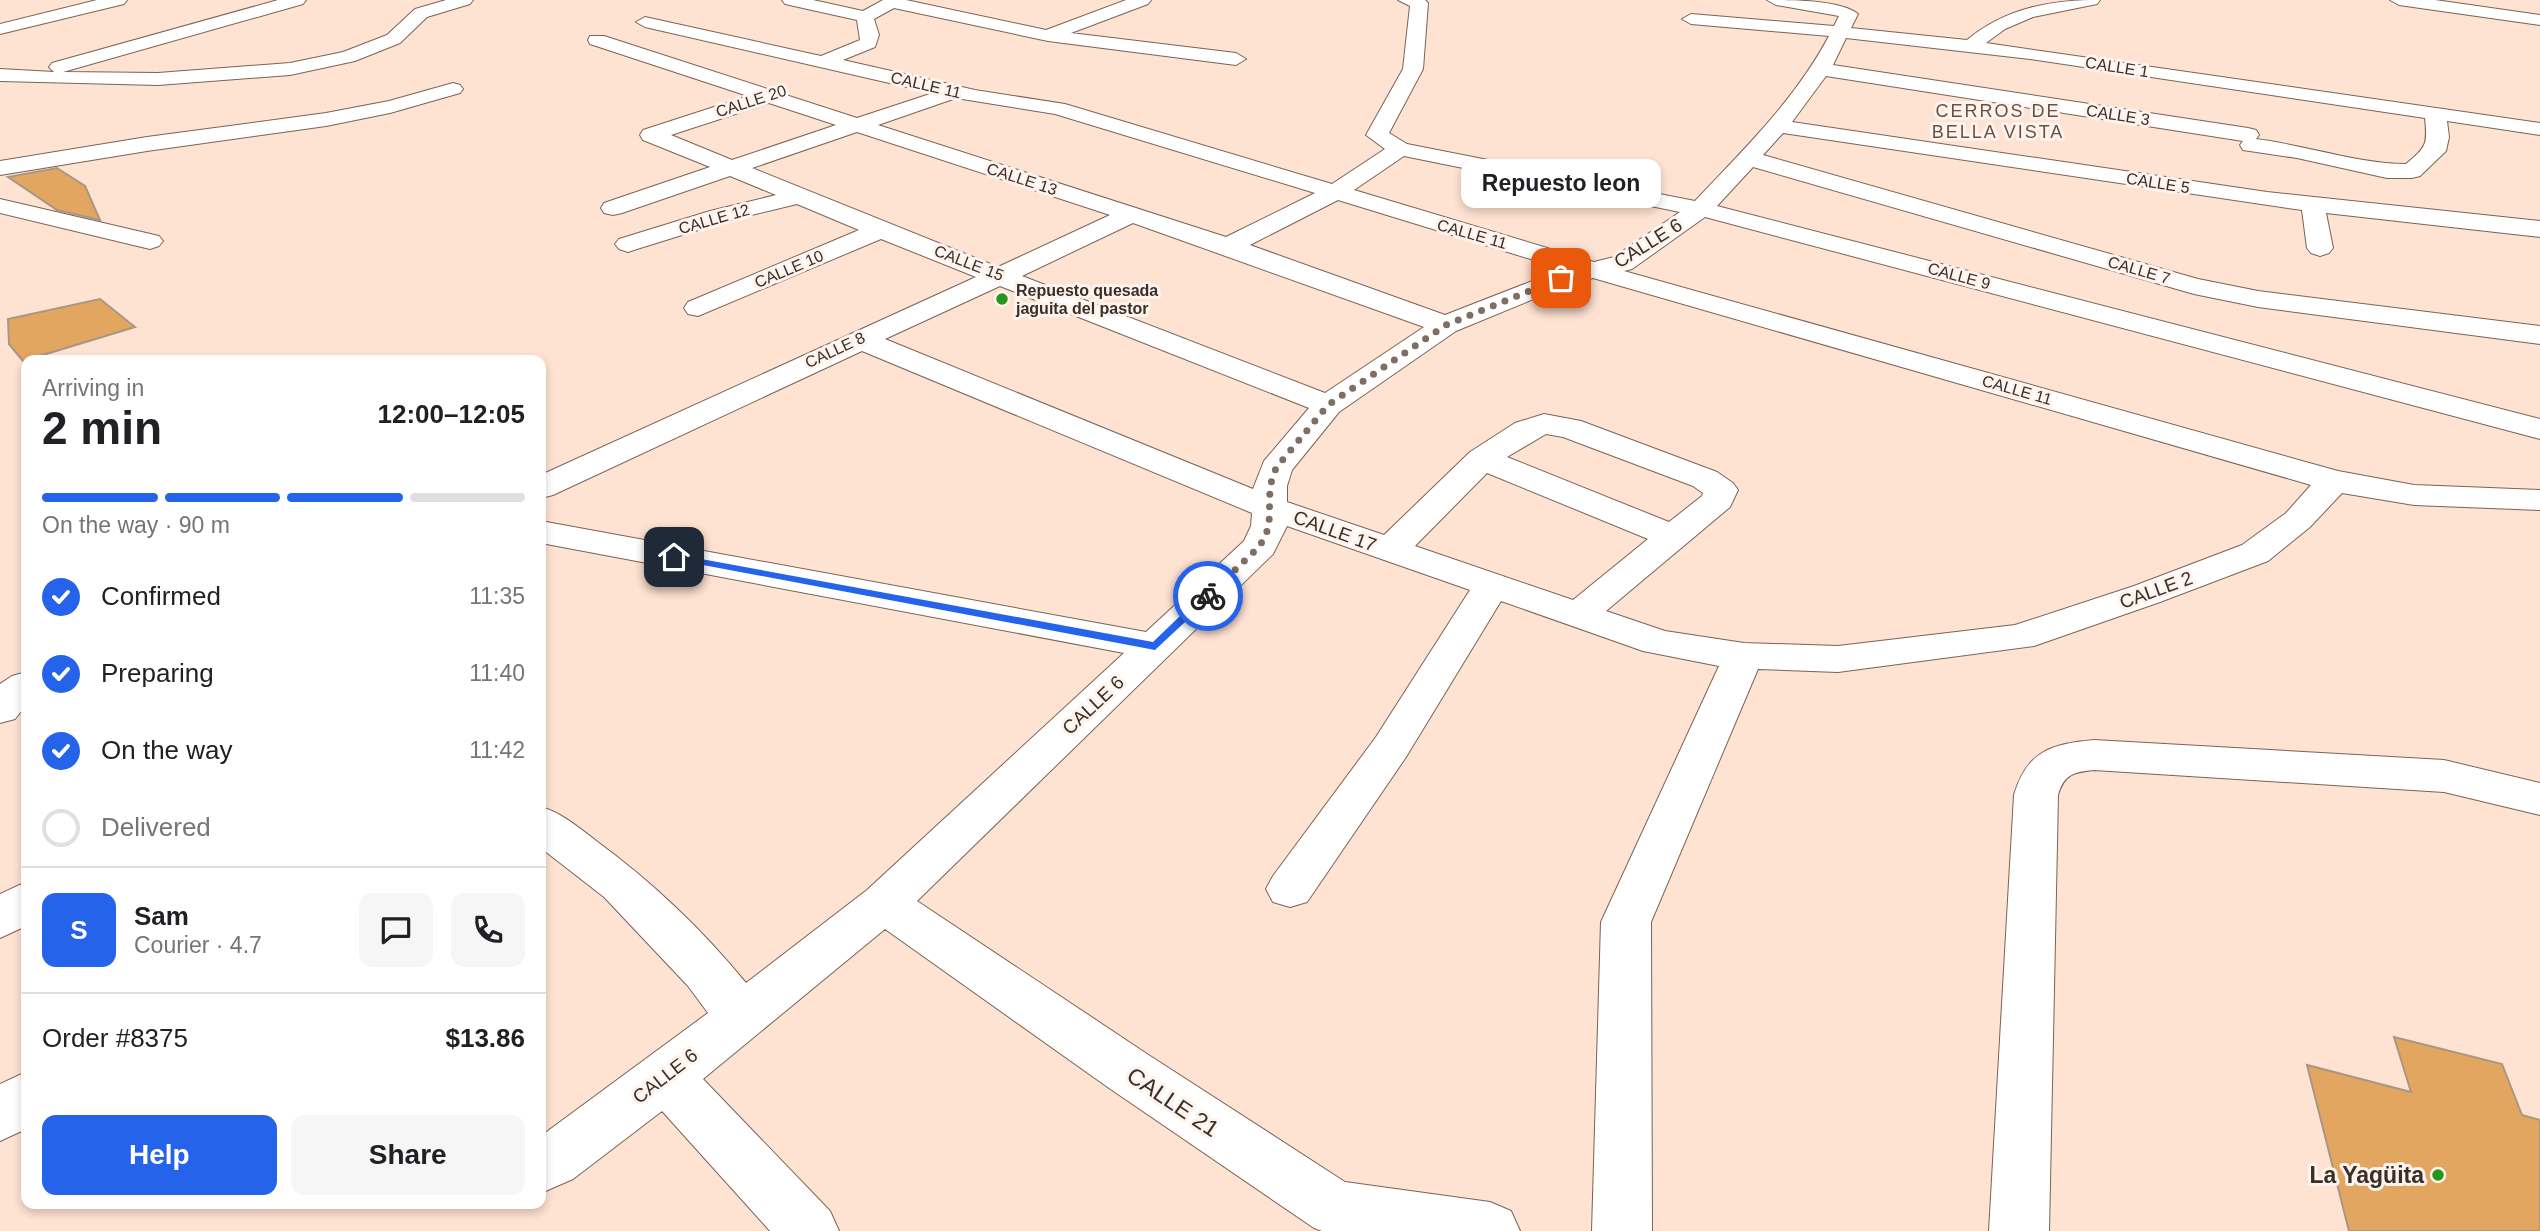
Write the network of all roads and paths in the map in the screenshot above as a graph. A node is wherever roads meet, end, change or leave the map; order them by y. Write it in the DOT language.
graph roads {
  1 [pos="118,0"];
  2 [pos="297,0"];
  3 [pos="464,0"];
  4 [pos="791,0"];
  5 [pos="1142,0"];
  6 [pos="1407,0"];
  7 [pos="1776,0"];
  8 [pos="2091,0"];
  9 [pos="2399,0"];
  10 [pos="2518,0"];
  11 [pos="894,1"];
  12 [pos="416,6"];
  13 [pos="681,12"];
  14 [pos="865,17"];
  15 [pos="1691,19"];
  16 [pos="2539,21"];
  17 [pos="645,22"];
  18 [pos="0,29"];
  19 [pos="1842,32"];
  20 [pos="1048,36"];
  21 [pos="1971,46"];
  22 [pos="7,55"];
  23 [pos="855,57"];
  24 [pos="1236,59"];
  25 [pos="816,66"];
  26 [pos="1821,69"];
  27 [pos="0,75"];
  28 [pos="35,75"];
  29 [pos="0,83"];
  30 [pos="2233,85"];
  31 [pos="453,89"];
  32 [pos="957,91"];
  33 [pos="766,97"];
  34 [pos="2435,114"];
  35 [pos="854,126"];
  36 [pos="1778,126"];
  37 [pos="2540,129"];
  38 [pos="651,135"];
  39 [pos="1400,149"];
  40 [pos="1747,158"];
  41 [pos="2257,165"];
  42 [pos="733,167"];
  43 [pos="0,168"];
  44 [pos="1334,193"];
  45 [pos="800,196"];
  46 [pos="2313,205"];
  47 [pos="0,206"];
  48 [pos="613,208"];
  49 [pos="1700,209"];
  50 [pos="1131,215"];
  51 [pos="2540,229"];
  52 [pos="881,230"];
  53 [pos="150,241"];
  54 [pos="628,244"];
  55 [pos="1228,246"];
  56 [pos="2320,248"];
  57 [pos="1597,271"];
  58 [pos="999,274"];
  59 [pos="698,308"];
  60 [pos="1446,325"];
  61 [pos="2540,335"];
  62 [pos="859,339"];
  63 [pos="1328,405"];
  64 [pos="2540,429"];
  65 [pos="1482,459"];
  66 [pos="548,478"];
  67 [pos="2334,481"];
  68 [pos="2538,502"];
  69 [pos="1270,508"];
  70 [pos="546,533"];
  71 [pos="1674,537"];
  72 [pos="1390,551"];
  73 [pos="1492,585"];
  74 [pos="1577,616"];
  75 [pos="1155,646"];
  76 [pos="1744,656"];
  77 [pos="21,689"];
  78 [pos="0,710"];
  79 [pos="21,717"];
  80 [pos="2540,799"];
  81 [pos="546,828"];
  82 [pos="1290,889"];
  83 [pos="884,903"];
  84 [pos="21,904"];
  85 [pos="0,919"];
  86 [pos="741,1016"];
  87 [pos="666,1077"];
  88 [pos="21,1100"];
  89 [pos="0,1116"];
  90 [pos="546,1164"];
  91 [pos="1331,1219"];
  92 [pos="809,1231"];
  93 [pos="1490,1231"];
  94 [pos="1622,1231"];
  95 [pos="2019,1231"];
  1 -- 18 [label="street"];
  2 -- 28 [label="street"];
  3 -- 12 [label="street"];
  4 -- 14 [label="street"];
  5 -- 20 [label="street"];
  6 -- 39 [label="street, CALLE 9"];
  7 -- 19 [label="street"];
  8 -- 21 [label="street"];
  9 -- 16 [label="street"];
  10 -- 16 [label="street"];
  11 -- 14 [label="street"];
  11 -- 20 [label="street"];
  12 -- 28 [label="street"];
  13 -- 17 [label="street"];
  14 -- 23 [label="street"];
  15 -- 19 [label="street, CALLE 1"];
  17 -- 25 [label="street, CALLE 11"];
  17 -- 33 [label="street, CALLE 13"];
  19 -- 21 [label="street, CALLE 1"];
  19 -- 26 [label="street, CALLE 6"];
  20 -- 24 [label="street"];
  21 -- 30 [label="street, CALLE 1"];
  22 -- 28 [label="street"];
  23 -- 25 [label="street, CALLE 11"];
  23 -- 32 [label="street, CALLE 11"];
  25 -- 33 [label="street, CALLE 20"];
  26 -- 36 [label="street, CALLE 6"];
  26 -- 41 [label="street, CALLE 3"];
  27 -- 28 [label="street"];
  28 -- 29 [label="street"];
  30 -- 34 [label="street, CALLE 1"];
  30 -- 41 [label="street"];
  31 -- 43 [label="street"];
  32 -- 35 [label="street"];
  32 -- 44 [label="street, CALLE 11"];
  33 -- 35 [label="street, CALLE 13"];
  33 -- 38 [label="street, CALLE 20"];
  34 -- 37 [label="street, CALLE 1"];
  34 -- 41 [label="street"];
  35 -- 42 [label="street"];
  35 -- 50 [label="street, CALLE 13"];
  36 -- 40 [label="street, CALLE 6"];
  36 -- 41 [label="street, CALLE 5"];
  38 -- 42 [label="street, CALLE 15"];
  39 -- 44 [label="street"];
  39 -- 49 [label="street, CALLE 9"];
  40 -- 49 [label="street, CALLE 6"];
  40 -- 61 [label="street, CALLE 7"];
  41 -- 46 [label="street, CALLE 5"];
  42 -- 45 [label="street, CALLE 15"];
  42 -- 48 [label="street"];
  44 -- 55 [label="street"];
  44 -- 57 [label="street, CALLE 11"];
  45 -- 52 [label="street, CALLE 15"];
  45 -- 54 [label="street, CALLE 12"];
  46 -- 51 [label="street, CALLE 5"];
  46 -- 56 [label="street"];
  47 -- 53 [label="street"];
  49 -- 57 [label="street, CALLE 6"];
  49 -- 64 [label="street, CALLE 9"];
  50 -- 55 [label="street, CALLE 13"];
  50 -- 58 [label="street, CALLE 8"];
  52 -- 58 [label="street, CALLE 15"];
  52 -- 59 [label="street, CALLE 10"];
  55 -- 60 [label="street, CALLE 13"];
  57 -- 60 [label="street, CALLE 6"];
  57 -- 67 [label="street, CALLE 11"];
  58 -- 62 [label="street, CALLE 8"];
  58 -- 63 [label="street, CALLE 15"];
  60 -- 63 [label="street, CALLE 6"];
  62 -- 66 [label="street, CALLE 8"];
  62 -- 69 [label="street, CALLE 17"];
  63 -- 69 [label="street, CALLE 6"];
  65 -- 71 [label="street"];
  65 -- 71 [label="street"];
  65 -- 72 [label="street"];
  67 -- 68 [label="street"];
  67 -- 76 [label="street, CALLE 2"];
  69 -- 72 [label="street, CALLE 17"];
  69 -- 75 [label="street, CALLE 6"];
  70 -- 75 [label="street"];
  71 -- 74 [label="street"];
  72 -- 73 [label="street, CALLE 17"];
  73 -- 74 [label="street, CALLE 17"];
  73 -- 82 [label="street"];
  74 -- 76 [label="street, CALLE 17"];
  75 -- 83 [label="street, CALLE 6"];
  76 -- 94 [label="street"];
  77 -- 78 [label="street"];
  78 -- 79 [label="street"];
  80 -- 95 [label="street"];
  81 -- 86 [label="street"];
  83 -- 86 [label="street, CALLE 6"];
  83 -- 91 [label="street, CALLE 21"];
  84 -- 85 [label="street"];
  86 -- 87 [label="street, CALLE 6"];
  87 -- 90 [label="street, CALLE 6"];
  87 -- 92 [label="street"];
  88 -- 89 [label="street"];
  91 -- 93 [label="street, CALLE 21"];
}
